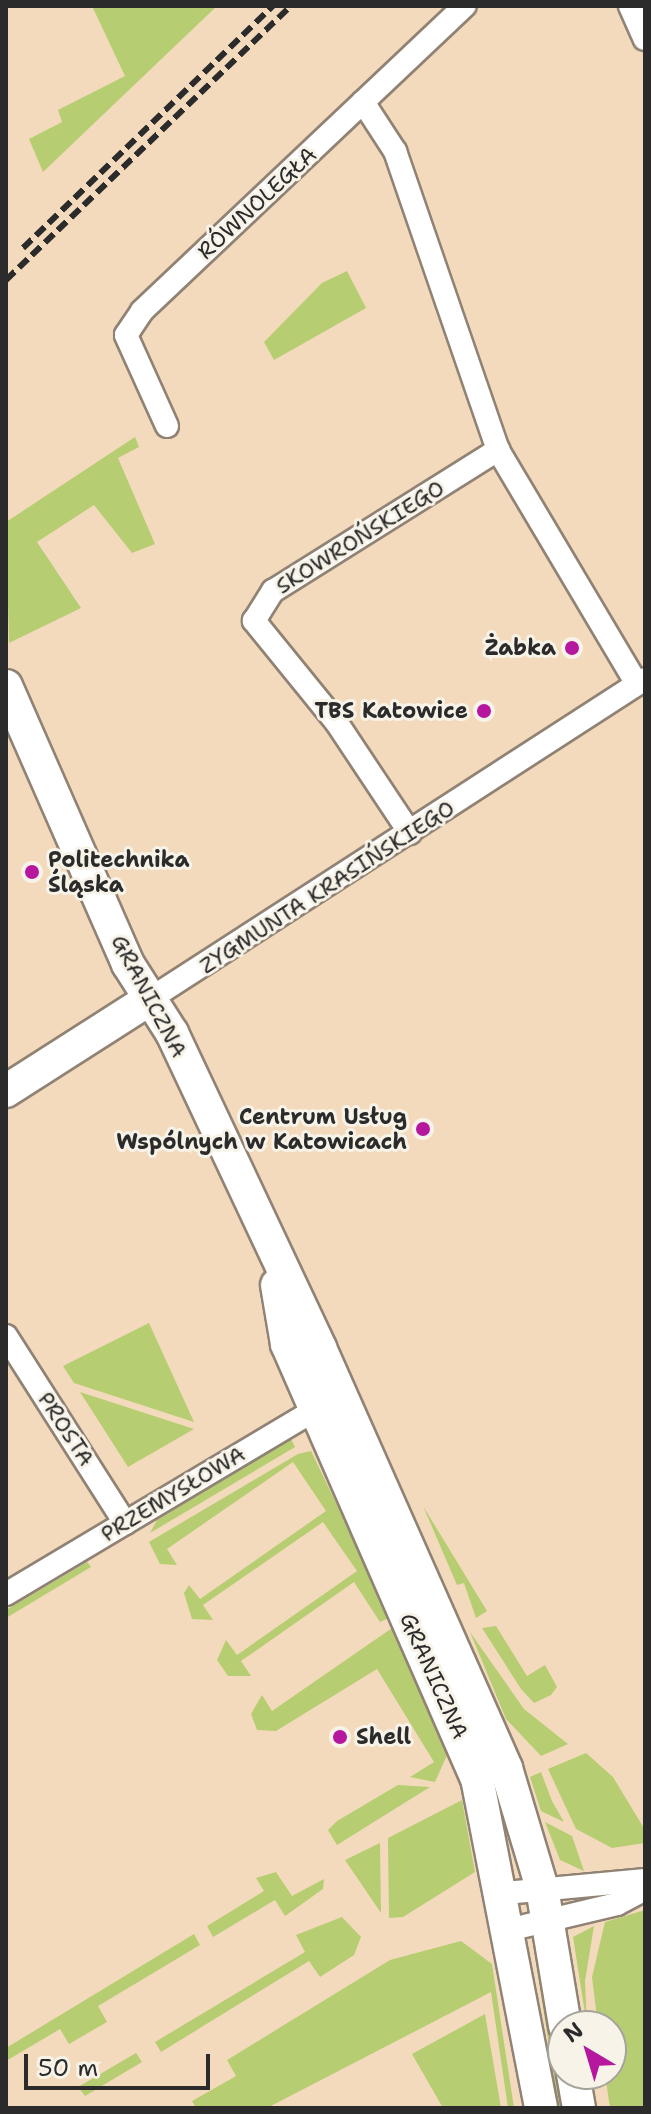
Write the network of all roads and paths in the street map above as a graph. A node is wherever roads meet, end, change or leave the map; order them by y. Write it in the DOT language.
graph roads {
  1 [pos="464,6"];
  2 [pos="630,6"];
  3 [pos="645,39"];
  4 [pos="363,102"];
  5 [pos="167,426"];
  6 [pos="498,450"];
  7 [pos="641,682"];
  8 [pos="6,686"];
  9 [pos="410,833"];
  10 [pos="150,999"];
  11 [pos="6,1091"];
  12 [pos="6,1336"];
  13 [pos="328,1402"];
  14 [pos="125,1523"];
  15 [pos="6,1594"];
  16 [pos="645,1880"];
  17 [pos="542,1888"];
  18 [pos="645,1889"];
  19 [pos="505,1893"];
  20 [pos="549,1920"];
  21 [pos="512,1929"];
  22 [pos="563,2010"];
  23 [pos="541,2108"];
  1 -- 4 [label="street, RÓWNOLEGŁA"];
  2 -- 3 [label="street"];
  4 -- 5 [label="street, RÓWNOLEGŁA"];
  4 -- 6 [label="street"];
  6 -- 7 [label="street"];
  6 -- 9 [label="street, SKOWROŃSKIEGO"];
  7 -- 9 [label="street, ZYGMUNTA KRASIŃSKIEGO"];
  8 -- 10 [label="street, GRANICZNA"];
  9 -- 10 [label="street, ZYGMUNTA KRASIŃSKIEGO"];
  10 -- 11 [label="street, ZYGMUNTA KRASIŃSKIEGO"];
  10 -- 13 [label="street, GRANICZNA"];
  12 -- 14 [label="street, PROSTA"];
  13 -- 14 [label="street, PRZEMYSŁOWA"];
  13 -- 17 [label="street, GRANICZNA"];
  13 -- 19 [label="street, GRANICZNA"];
  14 -- 15 [label="street, PRZEMYSŁOWA"];
  16 -- 17 [label="street"];
  17 -- 19 [label="street"];
  17 -- 20 [label="street, GRANICZNA"];
  18 -- 20 [label="street"];
  19 -- 21 [label="street, GRANICZNA"];
  20 -- 21 [label="street"];
  20 -- 22 [label="street, GRANICZNA"];
  21 -- 23 [label="street, GRANICZNA"];
}
